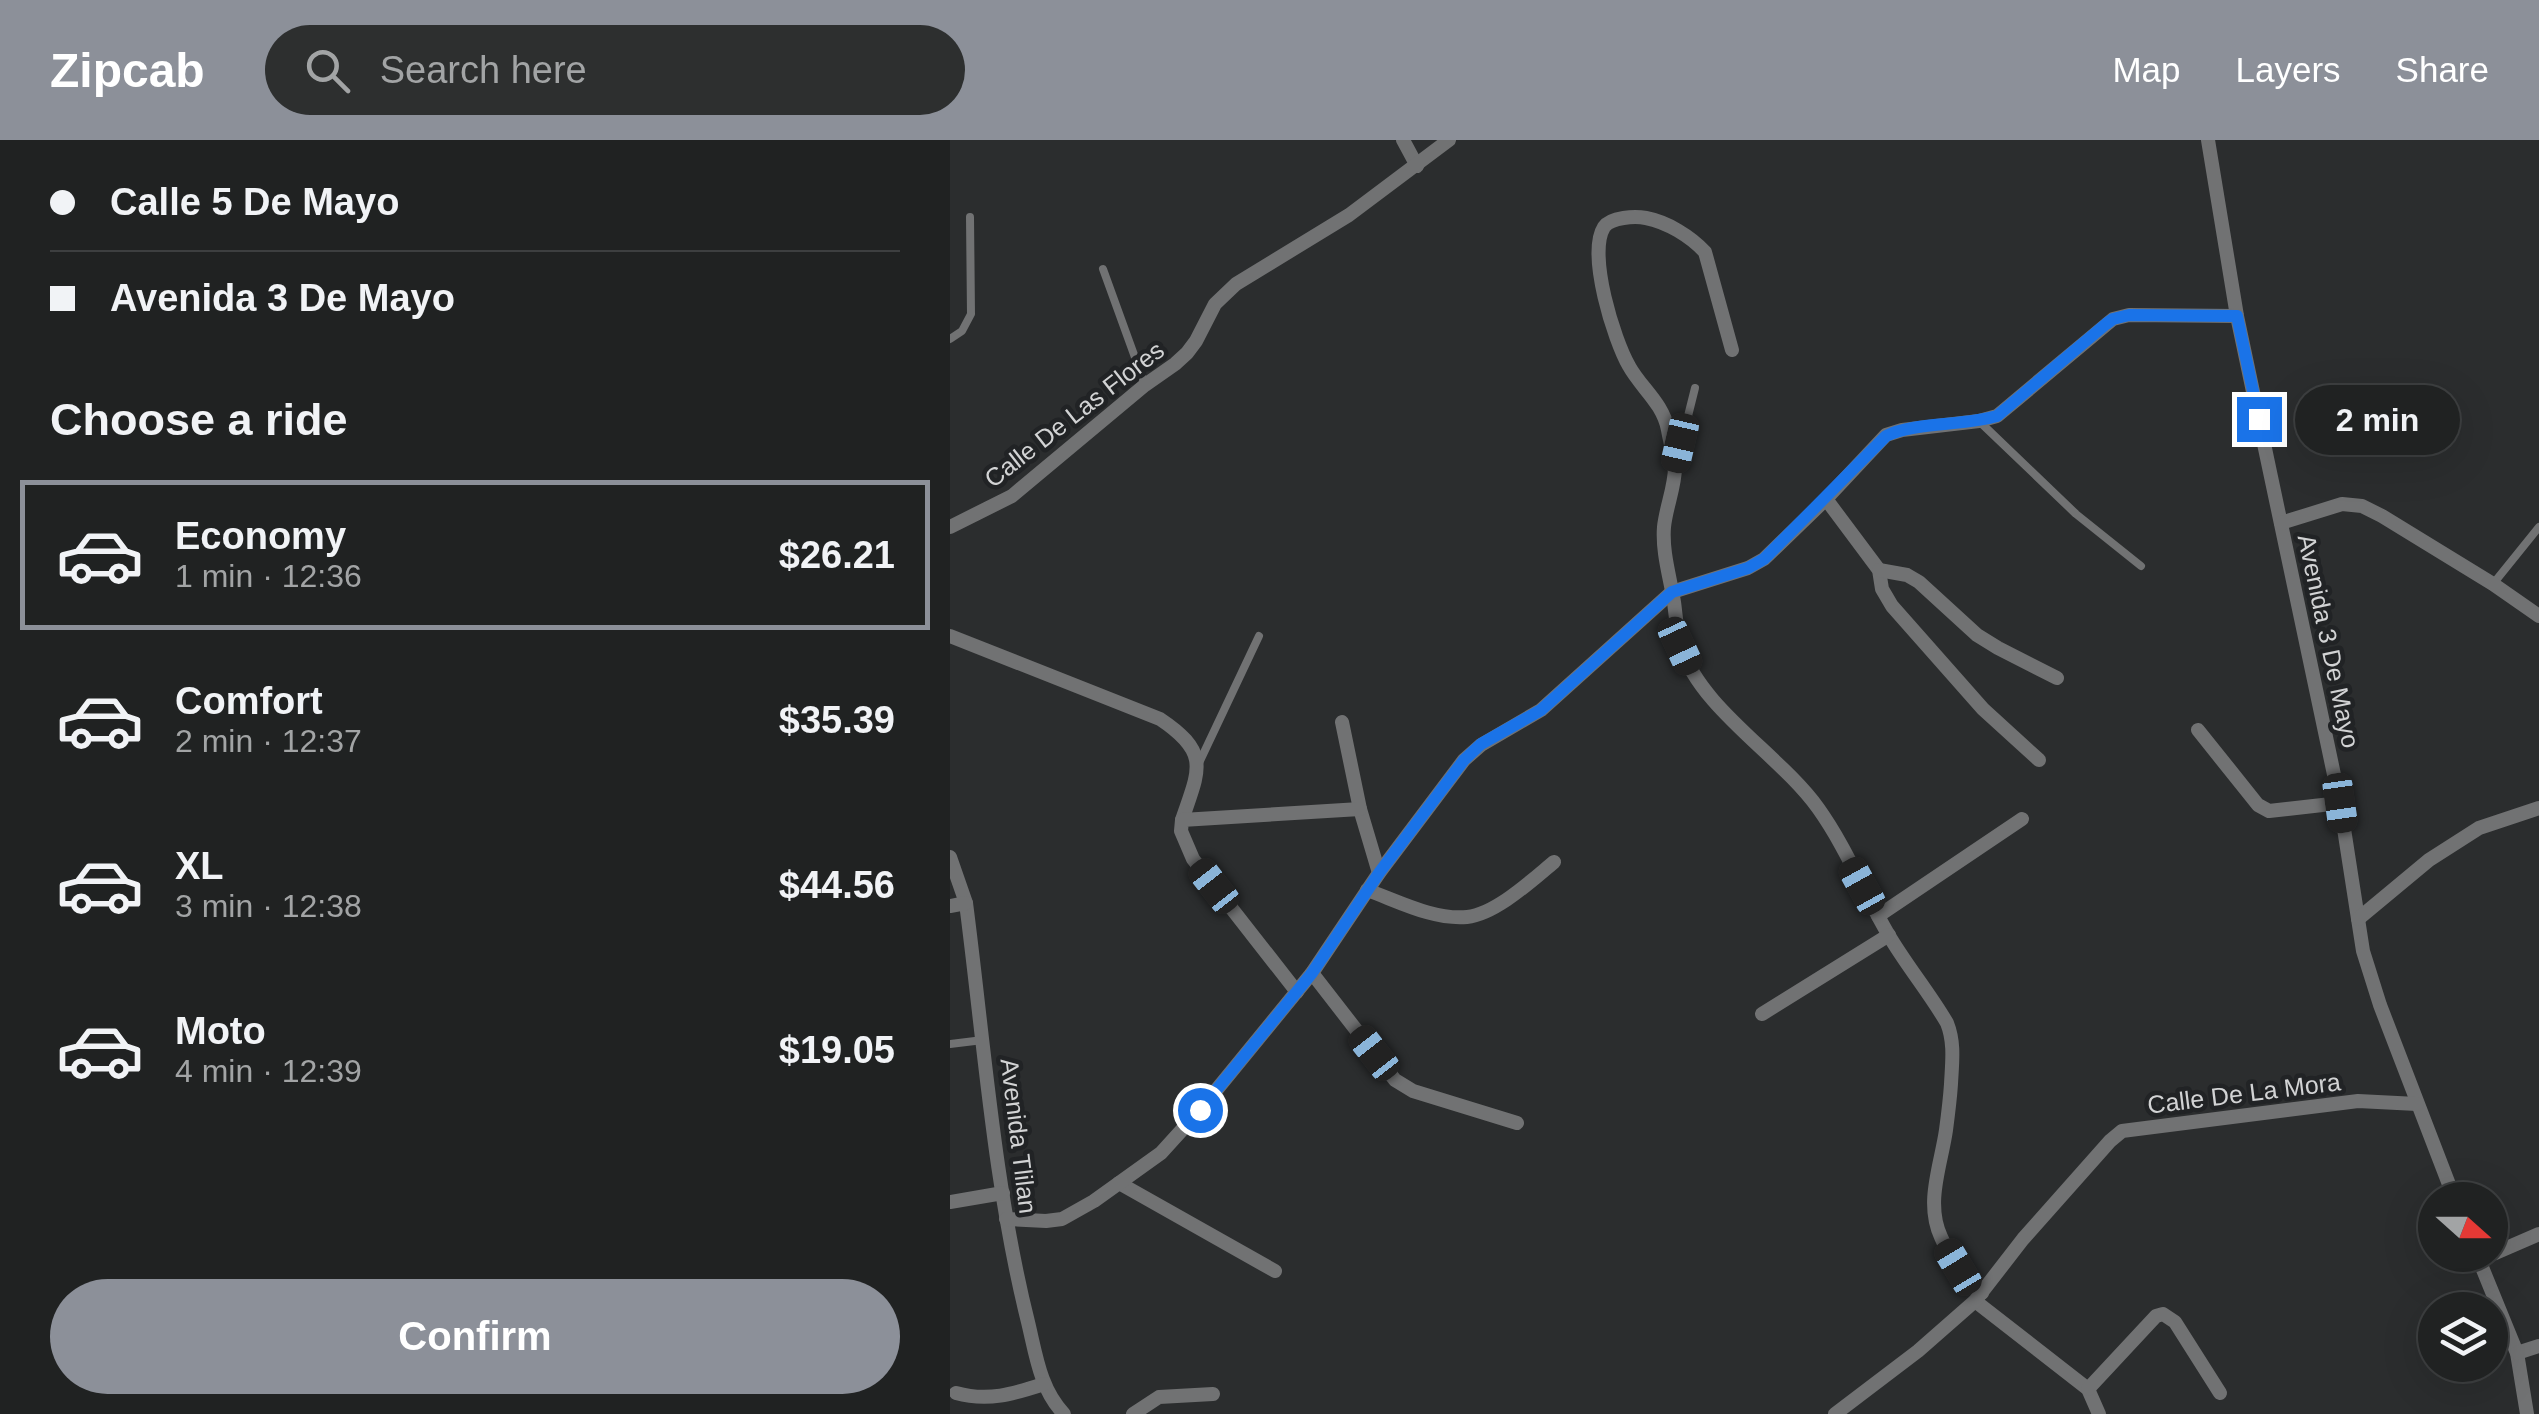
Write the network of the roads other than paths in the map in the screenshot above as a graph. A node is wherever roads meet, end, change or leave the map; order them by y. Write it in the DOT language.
graph roads {
  1 [pos="1402,140"];
  2 [pos="1448,140"];
  3 [pos="2208,140"];
  4 [pos="1416,166"];
  5 [pos="970,217"];
  6 [pos="1103,269"];
  7 [pos="2237,316"];
  8 [pos="950,339"];
  9 [pos="1732,350"];
  10 [pos="1145,385"];
  11 [pos="1695,388"];
  12 [pos="1979,422"];
  13 [pos="1675,468"];
  14 [pos="1826,499"];
  15 [pos="2281,522"];
  16 [pos="950,527"];
  17 [pos="2539,527"];
  18 [pos="2141,566"];
  19 [pos="1879,570"];
  20 [pos="2493,584"];
  21 [pos="1672,592"];
  22 [pos="2539,616"];
  23 [pos="950,636"];
  24 [pos="1258,636"];
  25 [pos="2056,678"];
  26 [pos="1342,722"];
  27 [pos="2198,730"];
  28 [pos="2038,760"];
  29 [pos="1198,764"];
  30 [pos="2340,803"];
  31 [pos="2539,808"];
  32 [pos="1360,809"];
  33 [pos="2022,819"];
  34 [pos="1182,820"];
  35 [pos="950,856"];
  36 [pos="1554,862"];
  37 [pos="1379,873"];
  38 [pos="1367,890"];
  39 [pos="958,904"];
  40 [pos="1878,916"];
  41 [pos="2358,919"];
  42 [pos="1889,935"];
  43 [pos="1312,973"];
  44 [pos="1297,992"];
  45 [pos="1762,1014"];
  46 [pos="983,1040"];
  47 [pos="950,1044"];
  48 [pos="2417,1104"];
  49 [pos="1517,1124"];
  50 [pos="2448,1182"];
  51 [pos="1120,1183"];
  52 [pos="1003,1193"];
  53 [pos="950,1202"];
  54 [pos="1006,1219"];
  55 [pos="2539,1234"];
  56 [pos="2508,1246"];
  57 [pos="1275,1271"];
  58 [pos="2484,1272"];
  59 [pos="1978,1297"];
  60 [pos="2539,1346"];
  61 [pos="2517,1353"];
  62 [pos="1044,1384"];
  63 [pos="2088,1390"];
  64 [pos="956,1393"];
  65 [pos="2220,1393"];
  66 [pos="1213,1394"];
  67 [pos="1064,1414"];
  68 [pos="1134,1414"];
  69 [pos="1835,1414"];
  70 [pos="2099,1414"];
  71 [pos="2527,1414"];
  1 -- 4 [label="street"];
  2 -- 4 [label="street, Calle De Las Flores"];
  3 -- 7 [label="street, Avenida 3 De Mayo"];
  4 -- 10 [label="street, Calle De Las Flores"];
  5 -- 8 [label="lane"];
  6 -- 10 [label="lane"];
  7 -- 12 [label="street"];
  7 -- 15 [label="street, Avenida 3 De Mayo"];
  9 -- 13 [label="street"];
  10 -- 16 [label="street, Calle De Las Flores"];
  11 -- 13 [label="lane"];
  12 -- 14 [label="street"];
  12 -- 18 [label="lane"];
  13 -- 21 [label="street"];
  14 -- 19 [label="street"];
  14 -- 21 [label="street"];
  15 -- 20 [label="street"];
  15 -- 30 [label="street, Avenida 3 De Mayo"];
  17 -- 20 [label="lane"];
  19 -- 25 [label="street"];
  19 -- 28 [label="street"];
  20 -- 22 [label="street"];
  21 -- 37 [label="street"];
  21 -- 40 [label="street"];
  23 -- 29 [label="street"];
  24 -- 29 [label="lane"];
  26 -- 32 [label="street"];
  27 -- 30 [label="street"];
  29 -- 34 [label="street"];
  30 -- 41 [label="street, Avenida 3 De Mayo"];
  31 -- 41 [label="street"];
  32 -- 34 [label="street"];
  32 -- 37 [label="street"];
  33 -- 40 [label="street"];
  34 -- 44 [label="street"];
  35 -- 39 [label="street, Avenida Tlilan"];
  36 -- 38 [label="street"];
  37 -- 38 [label="street"];
  38 -- 43 [label="street"];
  39 -- 46 [label="street, Avenida Tlilan"];
  40 -- 42 [label="street"];
  41 -- 48 [label="street, Avenida 3 De Mayo"];
  42 -- 45 [label="street"];
  42 -- 59 [label="street"];
  43 -- 44 [label="street"];
  43 -- 49 [label="street"];
  44 -- 51 [label="street"];
  46 -- 47 [label="lane"];
  46 -- 52 [label="street, Avenida Tlilan"];
  48 -- 50 [label="street, Avenida 3 De Mayo"];
  48 -- 59 [label="street, Calle De La Mora"];
  51 -- 54 [label="street"];
  51 -- 57 [label="street"];
  52 -- 53 [label="street"];
  52 -- 54 [label="street, Avenida Tlilan"];
  54 -- 62 [label="street, Avenida Tlilan"];
  55 -- 56 [label="street"];
  58 -- 61 [label="street"];
  59 -- 63 [label="street"];
  59 -- 69 [label="street, Calle De La Mora"];
  60 -- 61 [label="street"];
  61 -- 71 [label="street"];
  62 -- 64 [label="street"];
  62 -- 67 [label="street, Avenida Tlilan"];
  63 -- 65 [label="street"];
  63 -- 70 [label="street"];
  66 -- 68 [label="street"];
}
